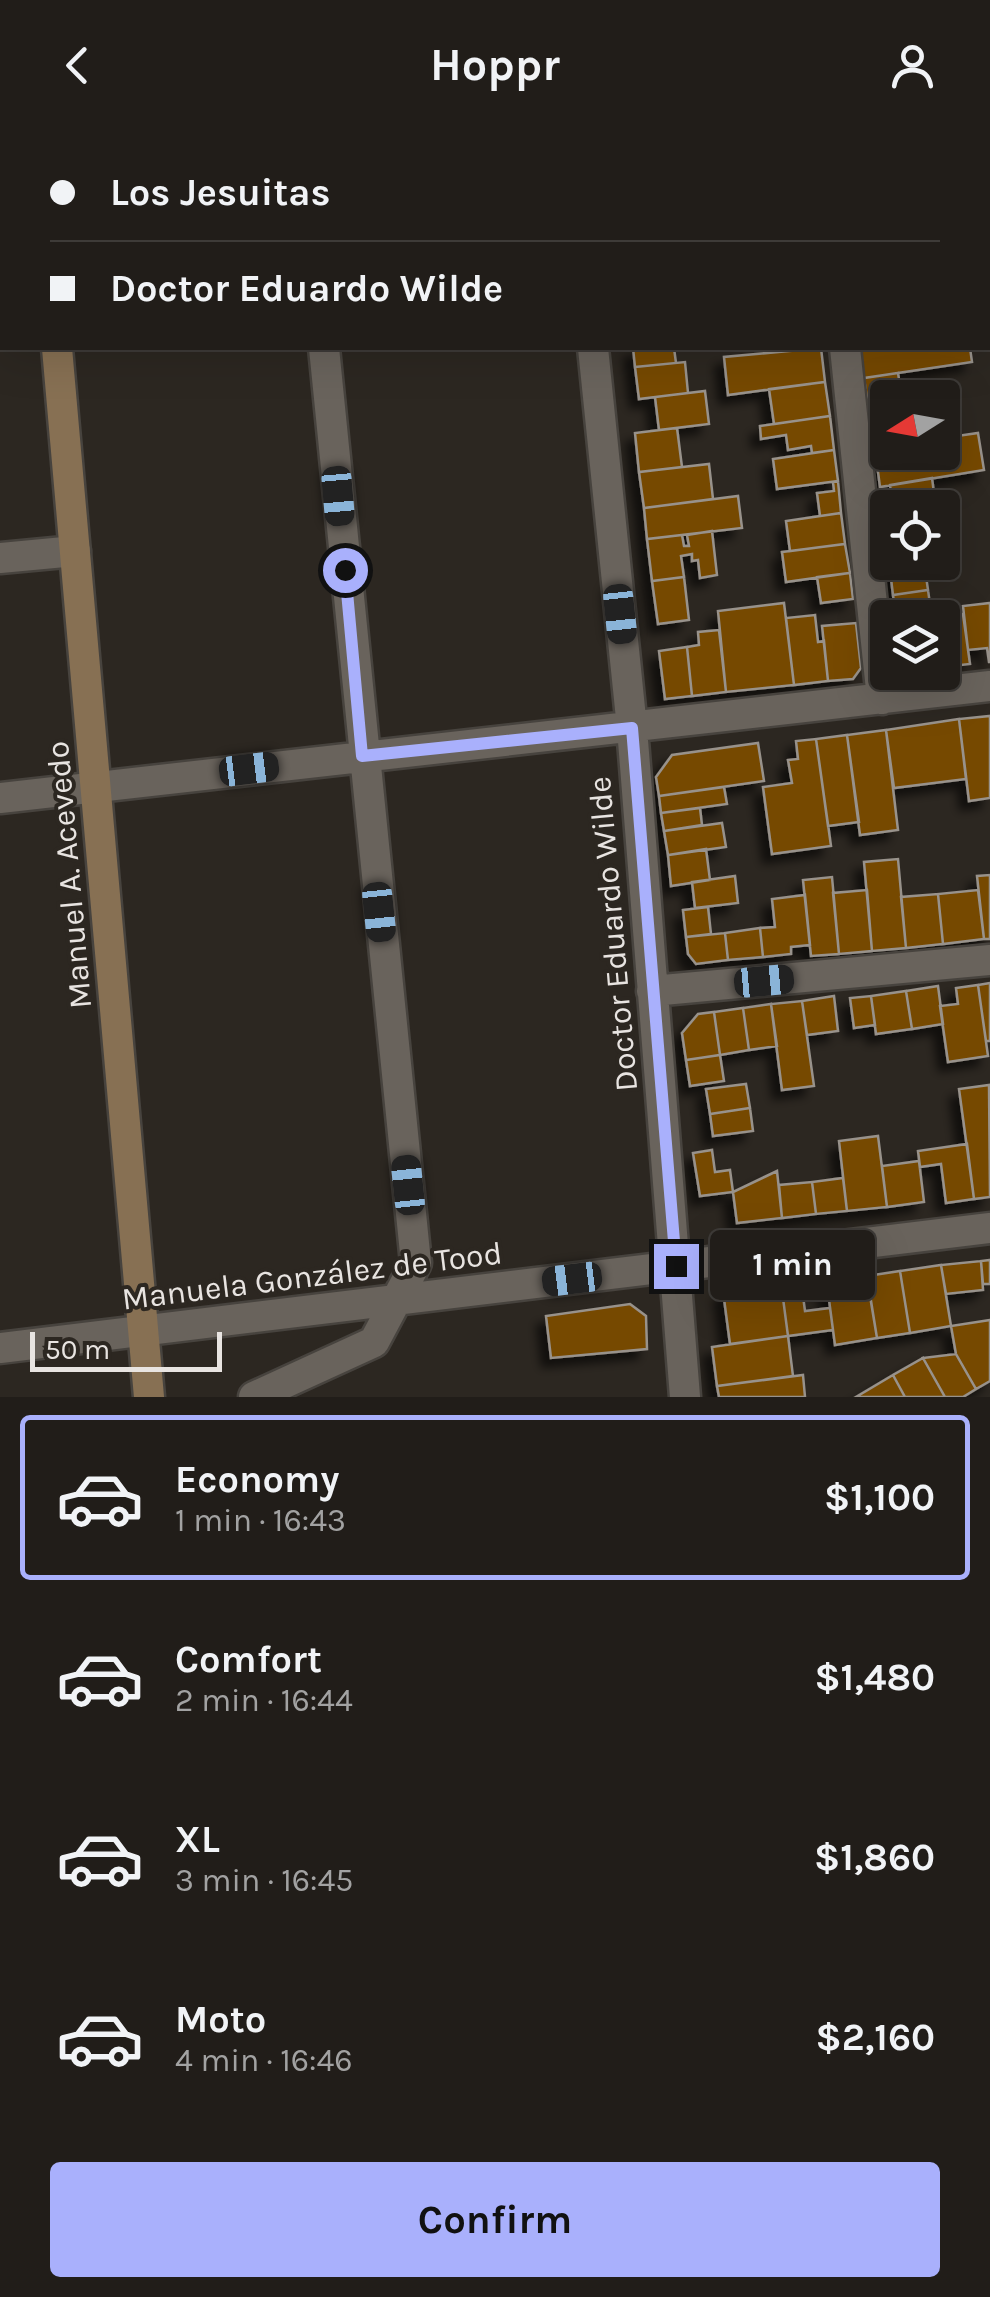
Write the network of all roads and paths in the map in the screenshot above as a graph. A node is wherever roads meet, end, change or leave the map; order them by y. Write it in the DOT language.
graph roads {
  1 [pos="57,350"];
  2 [pos="324,350"];
  3 [pos="592,350"];
  4 [pos="845,350"];
  5 [pos="75,551"];
  6 [pos="0,558"];
  7 [pos="990,686"];
  8 [pos="882,699"];
  9 [pos="632,728"];
  10 [pos="362,756"];
  11 [pos="97,787"];
  12 [pos="0,798"];
  13 [pos="990,960"];
  14 [pos="652,991"];
  15 [pos="990,1228"];
  16 [pos="676,1266"];
  17 [pos="398,1301"];
  18 [pos="143,1334"];
  19 [pos="0,1348"];
  20 [pos="149,1397"];
  21 [pos="254,1397"];
  22 [pos="685,1397"];
  1 -- 5 [label="street, Manuel A. Acevedo"];
  2 -- 10 [label="street"];
  3 -- 9 [label="street, Doctor Eduardo Wilde"];
  4 -- 8 [label="street"];
  5 -- 6 [label="street"];
  5 -- 11 [label="street, Manuel A. Acevedo"];
  7 -- 8 [label="street"];
  8 -- 9 [label="street"];
  9 -- 10 [label="street"];
  9 -- 14 [label="street, Doctor Eduardo Wilde"];
  10 -- 11 [label="street"];
  10 -- 17 [label="street"];
  11 -- 12 [label="street"];
  11 -- 18 [label="street, Manuel A. Acevedo"];
  13 -- 14 [label="street"];
  14 -- 16 [label="street, Doctor Eduardo Wilde"];
  15 -- 16 [label="street, Manuela González de Tood"];
  16 -- 17 [label="street, Manuela González de Tood"];
  16 -- 22 [label="street, Doctor Eduardo Wilde"];
  17 -- 18 [label="street, Manuela González de Tood"];
  17 -- 21 [label="street"];
  18 -- 19 [label="street, Manuela González de Tood"];
  18 -- 20 [label="street, Manuel A. Acevedo"];
}
